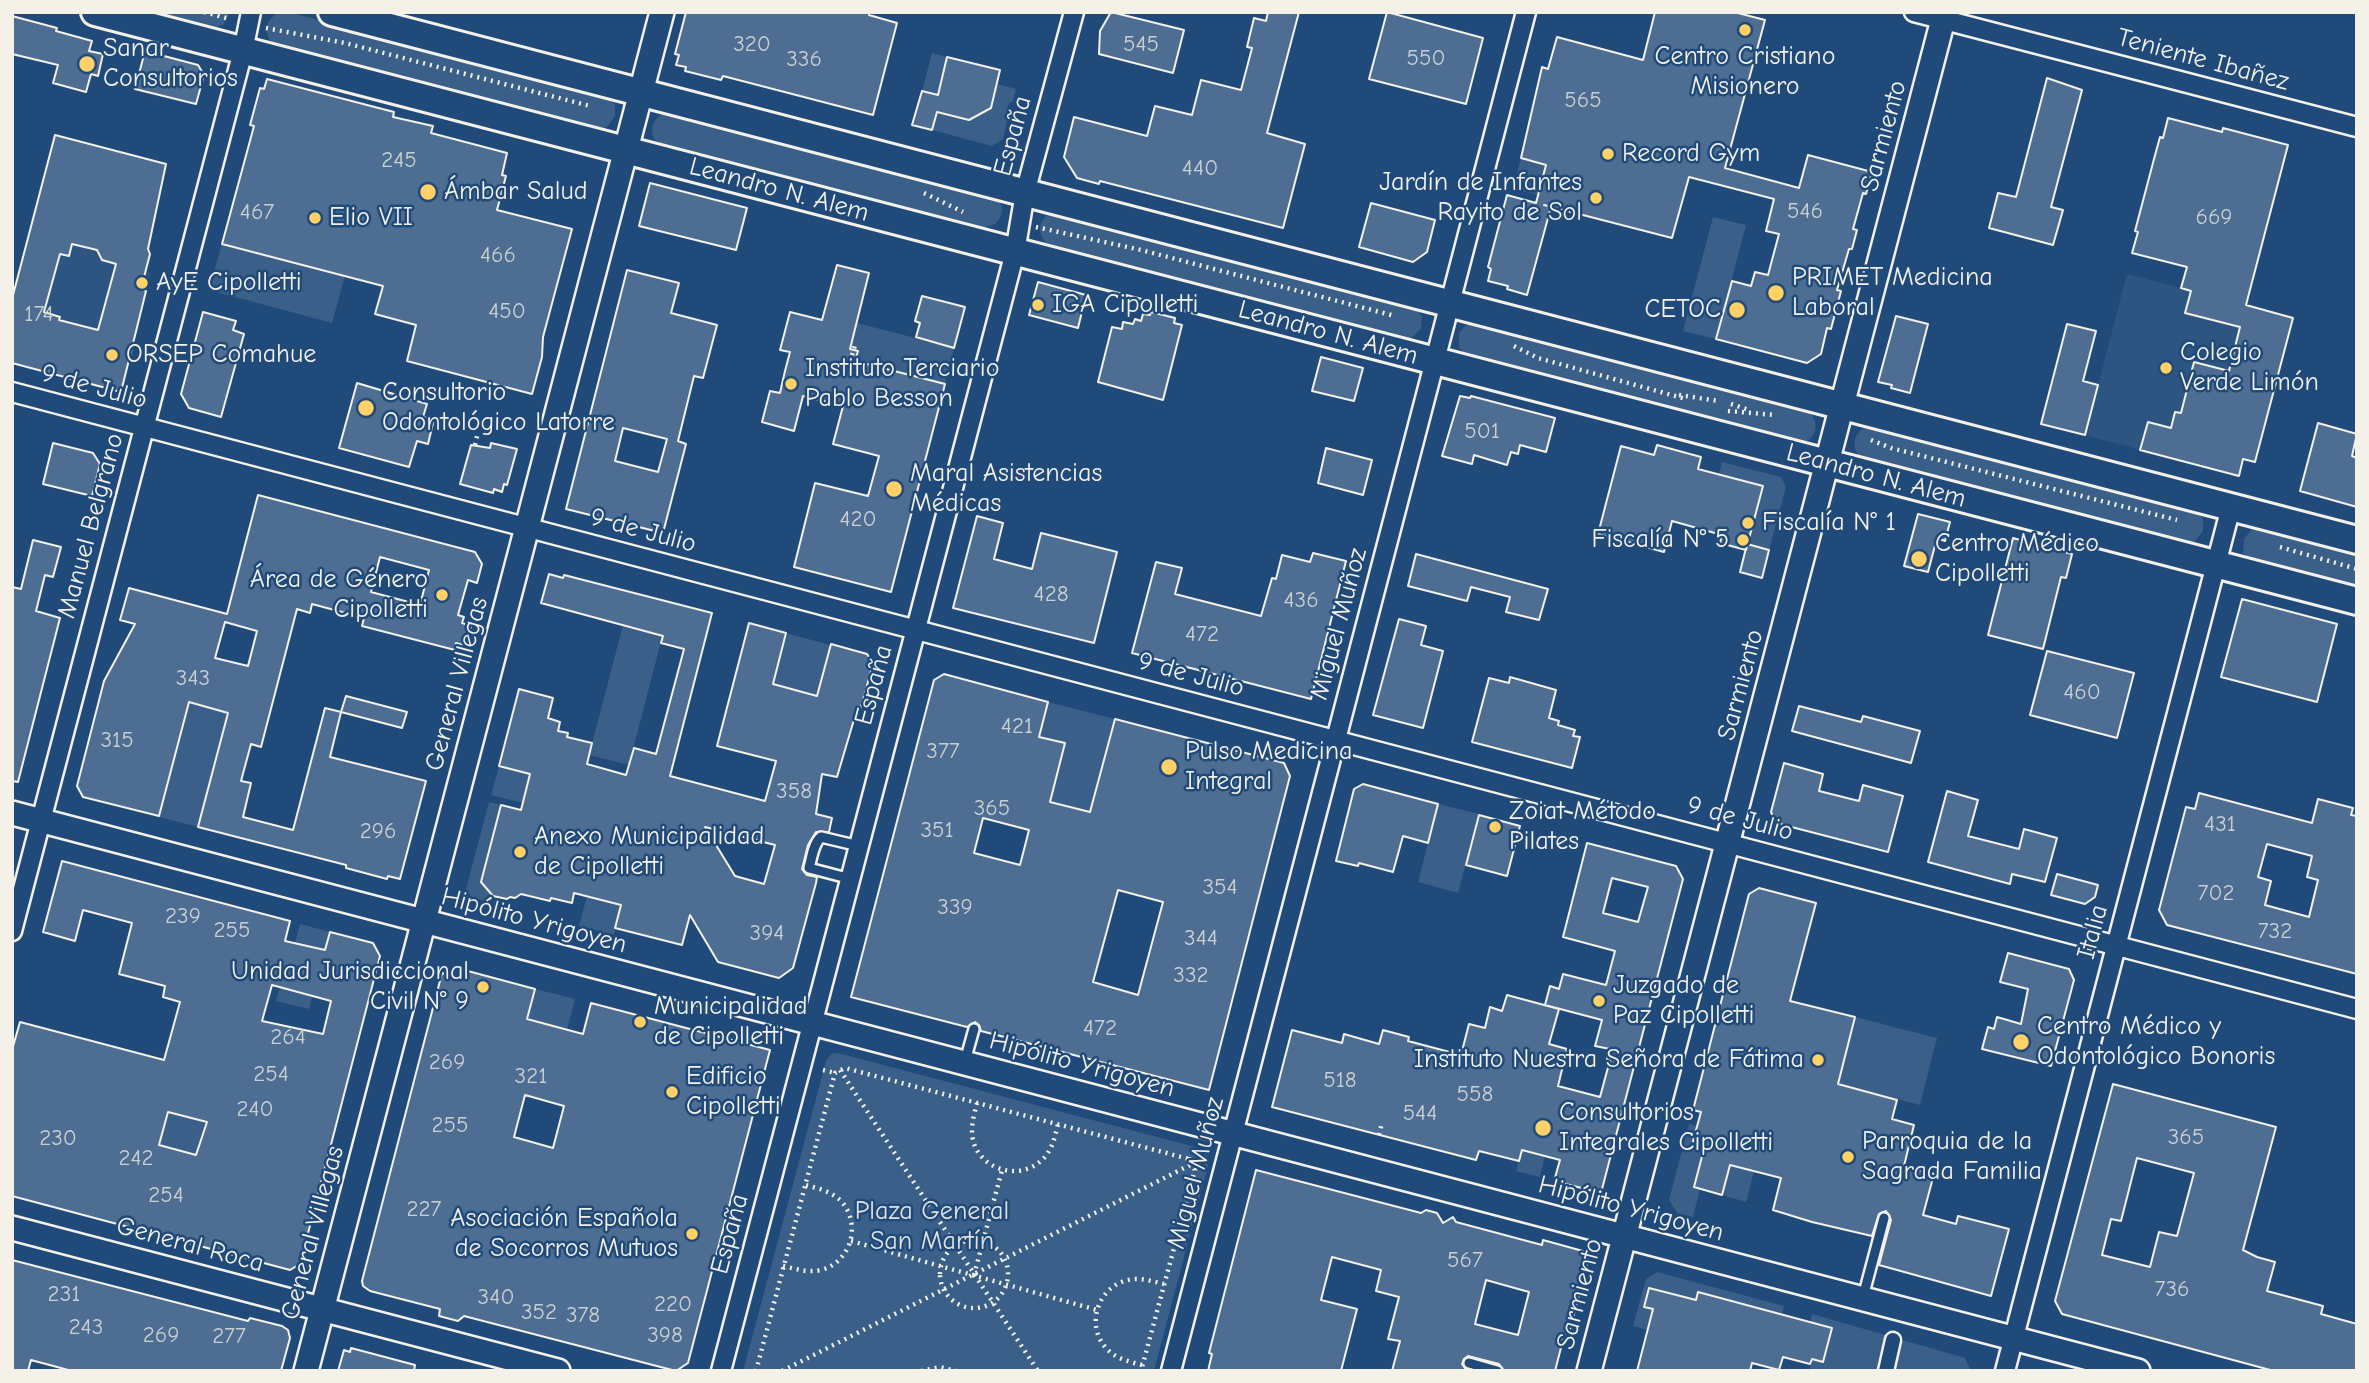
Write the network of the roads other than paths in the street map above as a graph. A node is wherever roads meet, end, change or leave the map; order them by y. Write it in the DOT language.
graph roads {
  1 [pos="95,12"];
  2 [pos="251,12"];
  3 [pos="331,12"];
  4 [pos="662,12"];
  5 [pos="1074,12"];
  6 [pos="1526,12"];
  7 [pos="1914,12"];
  8 [pos="1945,16"];
  9 [pos="243,51"];
  10 [pos="641,93"];
  11 [pos="2357,127"];
  12 [pos="626,150"];
  13 [pos="1025,193"];
  14 [pos="1015,252"];
  15 [pos="1450,304"];
  16 [pos="1435,361"];
  17 [pos="12,392"];
  18 [pos="1843,406"];
  19 [pos="145,427"];
  20 [pos="1828,463"];
  21 [pos="2231,507"];
  22 [pos="527,528"];
  23 [pos="2357,540"];
  24 [pos="2216,565"];
  25 [pos="2357,601"];
  26 [pos="916,630"];
  27 [pos="1336,740"];
  28 [pos="12,813"];
  29 [pos="41,821"];
  30 [pos="1728,843"];
  31 [pos="859,846"];
  32 [pos="850,879"];
  33 [pos="424,921"];
  34 [pos="12,931"];
  35 [pos="2116,946"];
  36 [pos="2357,1009"];
  37 [pos="813,1023"];
  38 [pos="974,1029"];
  39 [pos="965,1063"];
  40 [pos="1233,1133"];
  41 [pos="1884,1217"];
  42 [pos="12,1228"];
  43 [pos="1624,1236"];
  44 [pos="1863,1299"];
  45 [pos="322,1309"];
  46 [pos="2014,1338"];
  47 [pos="1894,1340"];
  48 [pos="1469,1363"];
  49 [pos="306,1371"];
  50 [pos="558,1371"];
  51 [pos="721,1371"];
  52 [pos="1171,1371"];
  53 [pos="1497,1371"];
  54 [pos="1588,1371"];
  55 [pos="1886,1371"];
  56 [pos="2005,1371"];
  57 [pos="2138,1371"];
  1 -- 9 [label="main road, Leandro N. Alem"];
  2 -- 9 [label="street, Manuel Belgrano"];
  3 -- 10 [label="main road"];
  4 -- 10 [label="street, General Villegas"];
  5 -- 13 [label="street, España"];
  6 -- 15 [label="street, Miguel Muñoz"];
  7 -- 8 [label="street, Teniente Ibañez"];
  8 -- 11 [label="street, Teniente Ibañez"];
  8 -- 18 [label="street, Sarmiento"];
  9 -- 12 [label="main road, Leandro N. Alem"];
  9 -- 19 [label="street, Manuel Belgrano"];
  10 -- 12 [label="street, General Villegas"];
  10 -- 13 [label="main road"];
  12 -- 14 [label="main road, Leandro N. Alem"];
  12 -- 22 [label="street, General Villegas"];
  13 -- 14 [label="street, España"];
  13 -- 15 [label="main road"];
  14 -- 16 [label="main road, Leandro N. Alem"];
  14 -- 26 [label="street, España"];
  15 -- 16 [label="street, Miguel Muñoz"];
  15 -- 18 [label="main road"];
  16 -- 20 [label="main road, Leandro N. Alem"];
  16 -- 27 [label="street, Miguel Muñoz"];
  17 -- 19 [label="street, 9 de Julio"];
  18 -- 20 [label="street, Sarmiento"];
  18 -- 21 [label="main road"];
  19 -- 22 [label="street, 9 de Julio"];
  19 -- 29 [label="street, Manuel Belgrano"];
  20 -- 24 [label="main road, Leandro N. Alem"];
  20 -- 30 [label="street, Sarmiento"];
  21 -- 23 [label="main road"];
  21 -- 24 [label="street, Italia"];
  22 -- 26 [label="street, 9 de Julio"];
  22 -- 33 [label="street, General Villegas"];
  24 -- 25 [label="main road, Leandro N. Alem"];
  24 -- 35 [label="street, Italia"];
  26 -- 27 [label="street, 9 de Julio"];
  26 -- 31 [label="street, España"];
  27 -- 30 [label="street, 9 de Julio"];
  27 -- 40 [label="street, Miguel Muñoz"];
  28 -- 29 [label="street, Hipólito Yrigoyen"];
  29 -- 33 [label="street, Hipólito Yrigoyen"];
  29 -- 34 [label="street, Manuel Belgrano"];
  30 -- 35 [label="street, 9 de Julio"];
  30 -- 43 [label="street, Sarmiento"];
  31 -- 32 [label="street, España"];
  31 -- 32 [label="lane"];
  32 -- 37 [label="street, España"];
  33 -- 37 [label="street, Hipólito Yrigoyen"];
  33 -- 45 [label="street, General Villegas"];
  35 -- 36 [label="street, 9 de Julio"];
  35 -- 46 [label="street, Italia"];
  37 -- 39 [label="street, Hipólito Yrigoyen"];
  37 -- 51 [label="street, España"];
  38 -- 39 [label="lane"];
  39 -- 40 [label="street, Hipólito Yrigoyen"];
  40 -- 43 [label="street, Hipólito Yrigoyen"];
  40 -- 52 [label="street, Miguel Muñoz"];
  41 -- 44 [label="lane"];
  42 -- 45 [label="street, General Roca"];
  43 -- 44 [label="street, Hipólito Yrigoyen"];
  43 -- 54 [label="street, Sarmiento"];
  44 -- 46 [label="street, Hipólito Yrigoyen"];
  45 -- 49 [label="street, General Villegas"];
  45 -- 50 [label="street, General Roca"];
  46 -- 56 [label="street, Italia"];
  46 -- 57 [label="street, Hipólito Yrigoyen"];
  47 -- 55 [label="street"];
  48 -- 53 [label="lane"];
}
